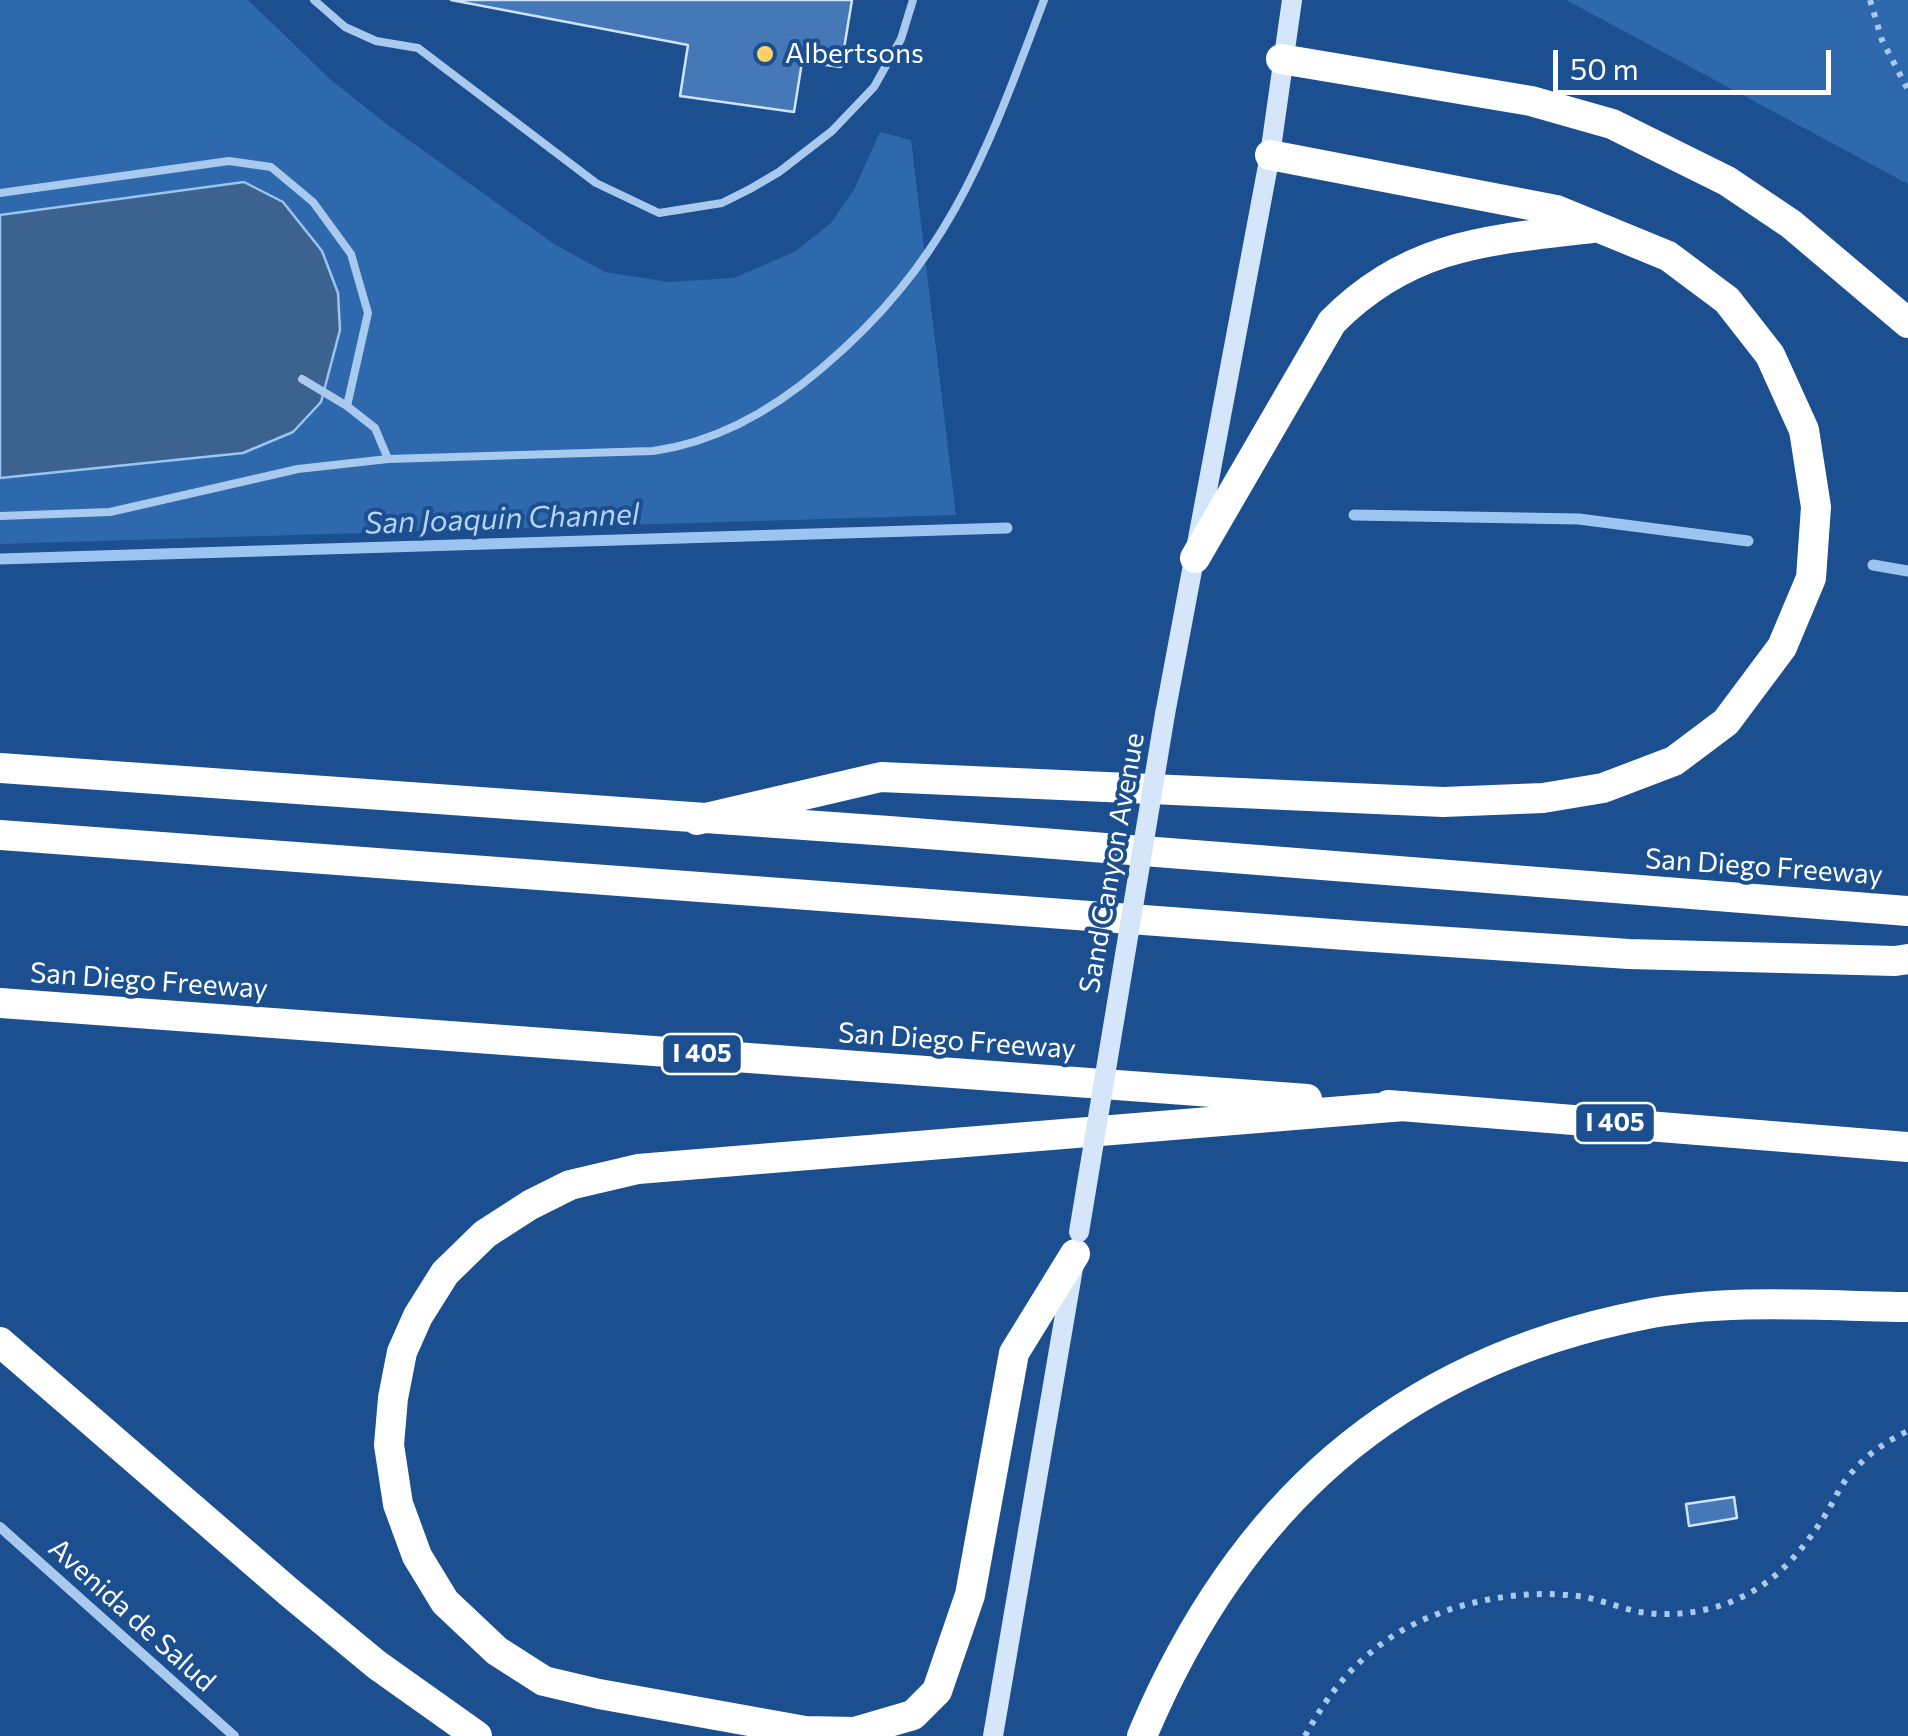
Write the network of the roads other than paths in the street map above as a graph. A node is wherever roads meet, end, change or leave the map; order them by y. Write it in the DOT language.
graph roads {
  1 [pos="314,0"];
  2 [pos="913,0"];
  3 [pos="1044,0"];
  4 [pos="1292,0"];
  5 [pos="1281,59"];
  6 [pos="1270,156"];
  7 [pos="0,193"];
  8 [pos="1597,228"];
  9 [pos="1908,323"];
  10 [pos="302,379"];
  11 [pos="346,406"];
  12 [pos="388,459"];
  13 [pos="0,516"];
  14 [pos="1195,558"];
  15 [pos="0,768"];
  16 [pos="697,820"];
  17 [pos="0,834"];
  18 [pos="1908,911"];
  19 [pos="1908,959"];
  20 [pos="0,1002"];
  21 [pos="1404,1106"];
  22 [pos="1908,1147"];
  23 [pos="1077,1243"];
  24 [pos="1908,1307"];
  25 [pos="0,1342"];
  26 [pos="0,1527"];
  27 [pos="234,1736"];
  28 [pos="477,1736"];
  29 [pos="993,1736"];
  30 [pos="1142,1736"];
  1 -- 2 [label="lane"];
  3 -- 12 [label="lane"];
  4 -- 5 [label="main road, Sand Canyon Avenue"];
  5 -- 6 [label="main road, Sand Canyon Avenue"];
  5 -- 9 [label="highway"];
  6 -- 8 [label="highway"];
  6 -- 14 [label="main road, Sand Canyon Avenue"];
  7 -- 11 [label="lane"];
  8 -- 14 [label="highway"];
  8 -- 16 [label="highway"];
  10 -- 11 [label="lane"];
  11 -- 12 [label="lane"];
  12 -- 13 [label="lane"];
  14 -- 23 [label="main road, Sand Canyon Avenue, bridge"];
  15 -- 16 [label="highway, San Diego Freeway"];
  16 -- 18 [label="highway, San Diego Freeway"];
  17 -- 19 [label="highway"];
  20 -- 21 [label="highway, San Diego Freeway / I 405"];
  21 -- 22 [label="highway, San Diego Freeway / I 405"];
  21 -- 23 [label="highway"];
  23 -- 29 [label="main road, Sand Canyon Avenue"];
  24 -- 30 [label="highway"];
  25 -- 28 [label="highway"];
  26 -- 27 [label="street, Avenida de Salud"];
}
